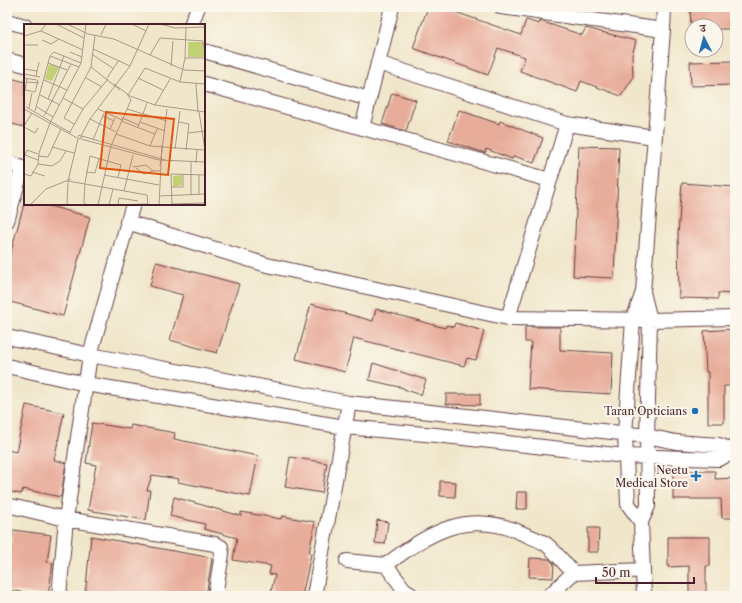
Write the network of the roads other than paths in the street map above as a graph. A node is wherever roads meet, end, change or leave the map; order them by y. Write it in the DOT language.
graph roads {
  1 [pos="198,7"];
  2 [pos="392,7"];
  3 [pos="501,7"];
  4 [pos="664,7"];
  5 [pos="7,21"];
  6 [pos="191,24"];
  7 [pos="24,26"];
  8 [pos="664,30"];
  9 [pos="205,51"];
  10 [pos="7,60"];
  11 [pos="378,63"];
  12 [pos="24,65"];
  13 [pos="205,84"];
  14 [pos="369,99"];
  15 [pos="567,124"];
  16 [pos="362,128"];
  17 [pos="654,137"];
  18 [pos="7,162"];
  19 [pos="23,168"];
  20 [pos="550,180"];
  21 [pos="129,205"];
  22 [pos="7,221"];
  23 [pos="127,222"];
  24 [pos="643,292"];
  25 [pos="508,318"];
  26 [pos="735,318"];
  27 [pos="633,320"];
  28 [pos="650,320"];
  29 [pos="7,337"];
  30 [pos="90,355"];
  31 [pos="7,366"];
  32 [pos="86,384"];
  33 [pos="349,403"];
  34 [pos="345,427"];
  35 [pos="625,434"];
  36 [pos="647,436"];
  37 [pos="735,451"];
  38 [pos="625,456"];
  39 [pos="647,456"];
  40 [pos="7,505"];
  41 [pos="66,519"];
  42 [pos="641,522"];
  43 [pos="348,561"];
  44 [pos="386,565"];
  45 [pos="643,570"];
  46 [pos="573,573"];
  47 [pos="59,596"];
  48 [pos="215,596"];
  49 [pos="314,596"];
  50 [pos="412,596"];
  51 [pos="549,596"];
  52 [pos="644,596"];
  1 -- 6 [label="street"];
  2 -- 11 [label="street"];
  3 -- 8 [label="street"];
  4 -- 8 [label="street"];
  5 -- 7 [label="street"];
  8 -- 17 [label="street"];
  9 -- 14 [label="street"];
  10 -- 12 [label="street"];
  11 -- 14 [label="street"];
  11 -- 15 [label="street"];
  13 -- 16 [label="street"];
  14 -- 16 [label="street"];
  15 -- 17 [label="street"];
  15 -- 20 [label="street"];
  16 -- 20 [label="street"];
  17 -- 24 [label="street"];
  18 -- 19 [label="street"];
  19 -- 22 [label="street"];
  20 -- 25 [label="street"];
  21 -- 23 [label="street"];
  23 -- 25 [label="street"];
  23 -- 30 [label="street"];
  24 -- 27 [label="street"];
  24 -- 28 [label="street"];
  25 -- 27 [label="street"];
  26 -- 28 [label="street"];
  27 -- 28 [label="street"];
  27 -- 35 [label="street"];
  28 -- 36 [label="street"];
  29 -- 30 [label="street"];
  30 -- 32 [label="street"];
  30 -- 33 [label="street"];
  31 -- 32 [label="street"];
  32 -- 34 [label="street"];
  32 -- 41 [label="street"];
  33 -- 34 [label="street"];
  33 -- 35 [label="street"];
  34 -- 38 [label="street"];
  34 -- 49 [label="street"];
  35 -- 36 [label="street"];
  35 -- 38 [label="street"];
  36 -- 37 [label="street"];
  36 -- 39 [label="street"];
  37 -- 39 [label="street"];
  38 -- 39 [label="street"];
  38 -- 42 [label="street"];
  39 -- 42 [label="street"];
  40 -- 41 [label="street"];
  41 -- 47 [label="street"];
  41 -- 48 [label="street"];
  42 -- 45 [label="street"];
  43 -- 44 [label="street"];
  44 -- 46 [label="street"];
  44 -- 50 [label="street"];
  45 -- 46 [label="street"];
  45 -- 52 [label="street"];
  46 -- 51 [label="street"];
}
